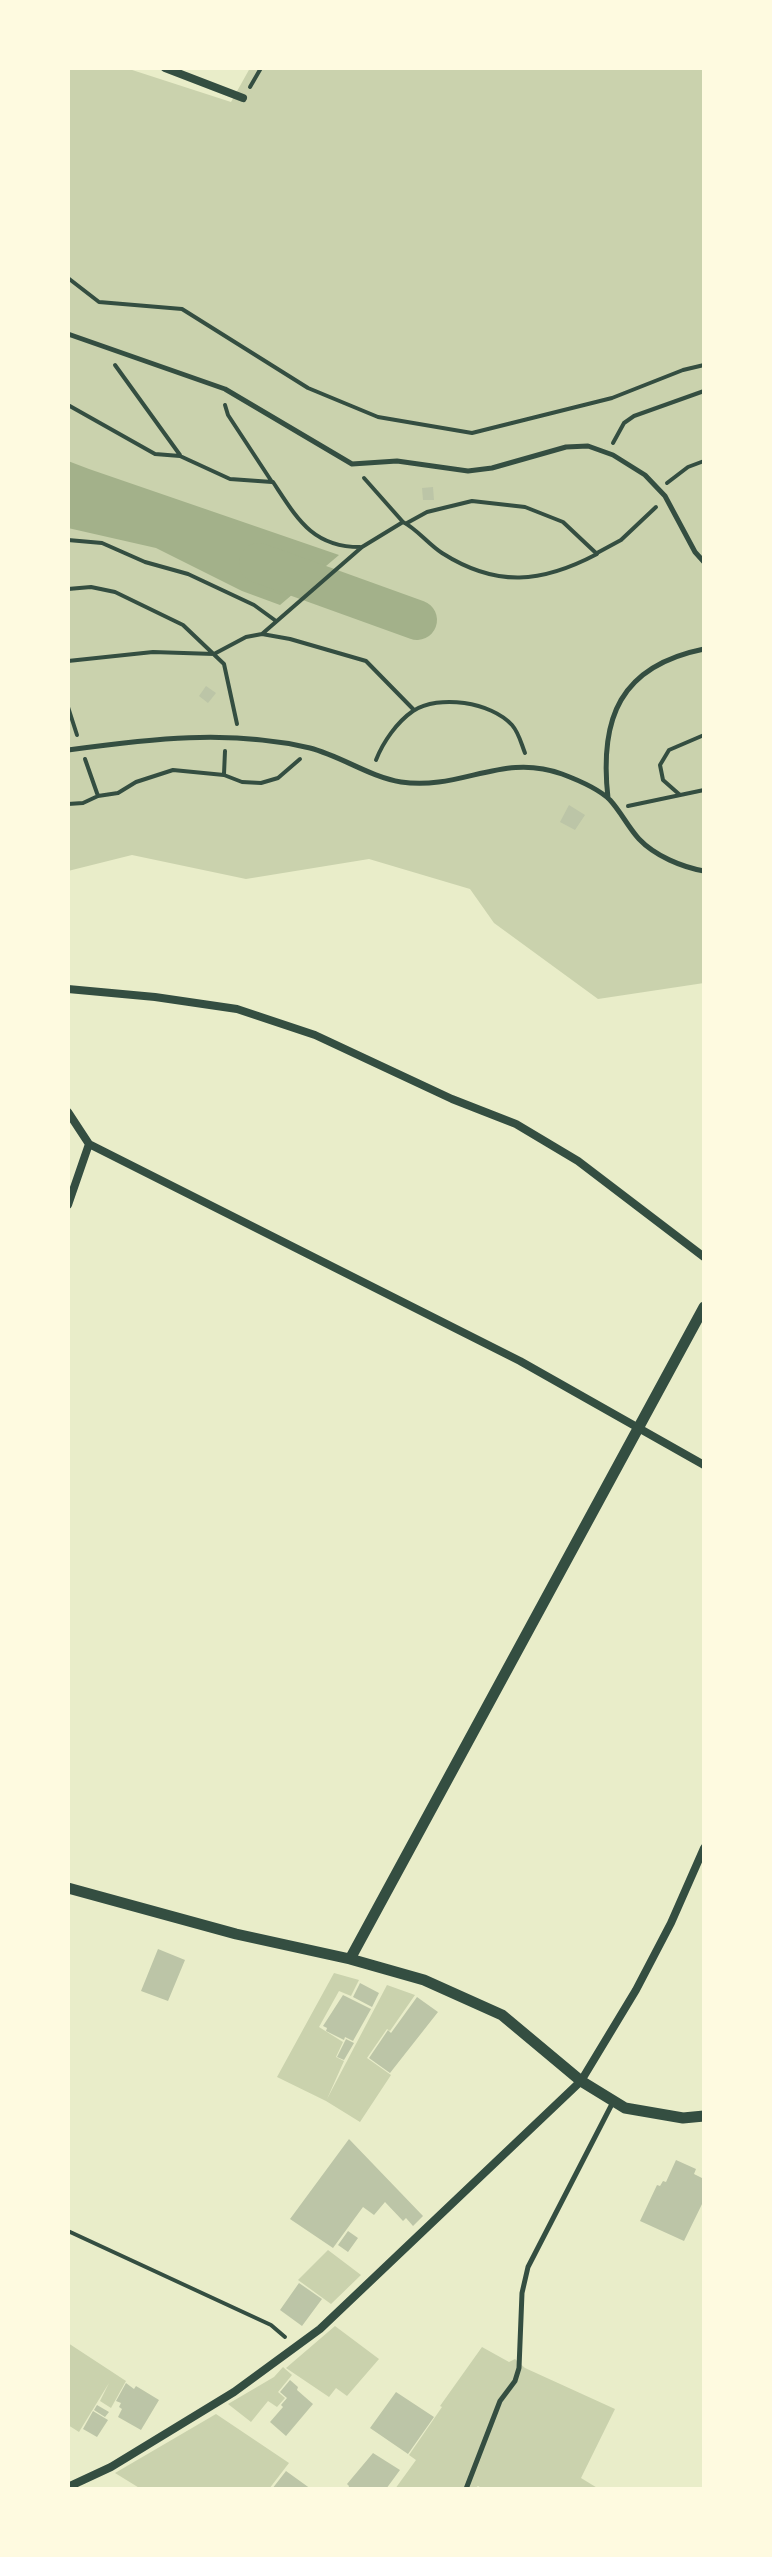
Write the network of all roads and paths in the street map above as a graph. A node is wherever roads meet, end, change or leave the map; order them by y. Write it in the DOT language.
graph roads {
  1 [pos="165,68"];
  2 [pos="261,68"];
  3 [pos="243,98"];
  4 [pos="68,278"];
  5 [pos="68,334"];
  6 [pos="108,348"];
  7 [pos="704,365"];
  8 [pos="225,389"];
  9 [pos="704,391"];
  10 [pos="68,405"];
  11 [pos="609,453"];
  12 [pos="180,456"];
  13 [pos="704,461"];
  14 [pos="352,464"];
  15 [pos="272,482"];
  16 [pos="659,490"];
  17 [pos="665,496"];
  18 [pos="405,522"];
  19 [pos="68,540"];
  20 [pos="362,547"];
  21 [pos="597,554"];
  22 [pos="704,562"];
  23 [pos="68,589"];
  24 [pos="279,619"];
  25 [pos="262,634"];
  26 [pos="704,649"];
  27 [pos="214,654"];
  28 [pos="68,661"];
  29 [pos="68,707"];
  30 [pos="414,710"];
  31 [pos="704,735"];
  32 [pos="226,737"];
  33 [pos="237,738"];
  34 [pos="81,748"];
  35 [pos="310,748"];
  36 [pos="68,750"];
  37 [pos="537,767"];
  38 [pos="372,772"];
  39 [pos="224,775"];
  40 [pos="704,790"];
  41 [pos="680,795"];
  42 [pos="98,796"];
  43 [pos="608,798"];
  44 [pos="68,804"];
  45 [pos="617,810"];
  46 [pos="704,871"];
  47 [pos="68,989"];
  48 [pos="68,1112"];
  49 [pos="89,1144"];
  50 [pos="68,1205"];
  51 [pos="704,1257"];
  52 [pos="704,1307"];
  53 [pos="639,1428"];
  54 [pos="704,1465"];
  55 [pos="704,1848"];
  56 [pos="68,1888"];
  57 [pos="350,1959"];
  58 [pos="581,2081"];
  59 [pos="613,2101"];
  60 [pos="704,2116"];
  61 [pos="68,2231"];
  62 [pos="296,2346"];
  63 [pos="68,2487"];
  64 [pos="466,2489"];
  1 -- 3 [label="street"];
  2 -- 3 [label="path"];
  4 -- 7 [label="path"];
  5 -- 6 [label="lane"];
  6 -- 8 [label="lane"];
  6 -- 12 [label="path"];
  8 -- 14 [label="lane"];
  8 -- 15 [label="path"];
  9 -- 11 [label="path"];
  10 -- 12 [label="path"];
  11 -- 14 [label="lane"];
  11 -- 16 [label="lane"];
  12 -- 15 [label="path"];
  13 -- 16 [label="path"];
  14 -- 18 [label="path"];
  15 -- 20 [label="path"];
  16 -- 17 [label="lane"];
  17 -- 21 [label="path"];
  17 -- 22 [label="lane"];
  18 -- 20 [label="path"];
  18 -- 21 [label="path"];
  18 -- 21 [label="path"];
  19 -- 24 [label="path"];
  20 -- 24 [label="path"];
  23 -- 27 [label="path"];
  24 -- 25 [label="path"];
  25 -- 27 [label="path"];
  25 -- 30 [label="path"];
  26 -- 43 [label="lane"];
  27 -- 28 [label="path"];
  27 -- 33 [label="path"];
  29 -- 34 [label="path"];
  30 -- 37 [label="path"];
  30 -- 38 [label="path"];
  31 -- 41 [label="path"];
  32 -- 33 [label="lane"];
  32 -- 34 [label="lane"];
  32 -- 39 [label="path"];
  33 -- 35 [label="lane"];
  34 -- 36 [label="lane"];
  34 -- 42 [label="path"];
  35 -- 38 [label="lane"];
  35 -- 39 [label="path"];
  37 -- 38 [label="lane"];
  37 -- 43 [label="lane"];
  39 -- 42 [label="path"];
  40 -- 41 [label="path"];
  41 -- 45 [label="path"];
  42 -- 44 [label="path"];
  43 -- 45 [label="lane"];
  45 -- 46 [label="lane"];
  47 -- 51 [label="street"];
  48 -- 49 [label="street"];
  49 -- 50 [label="street"];
  49 -- 53 [label="street"];
  52 -- 53 [label="street"];
  53 -- 54 [label="street"];
  53 -- 57 [label="street"];
  55 -- 58 [label="street"];
  56 -- 57 [label="street"];
  57 -- 58 [label="street"];
  58 -- 59 [label="street"];
  58 -- 62 [label="street"];
  59 -- 60 [label="street"];
  59 -- 64 [label="lane"];
  61 -- 62 [label="path"];
  62 -- 63 [label="street"];
}
